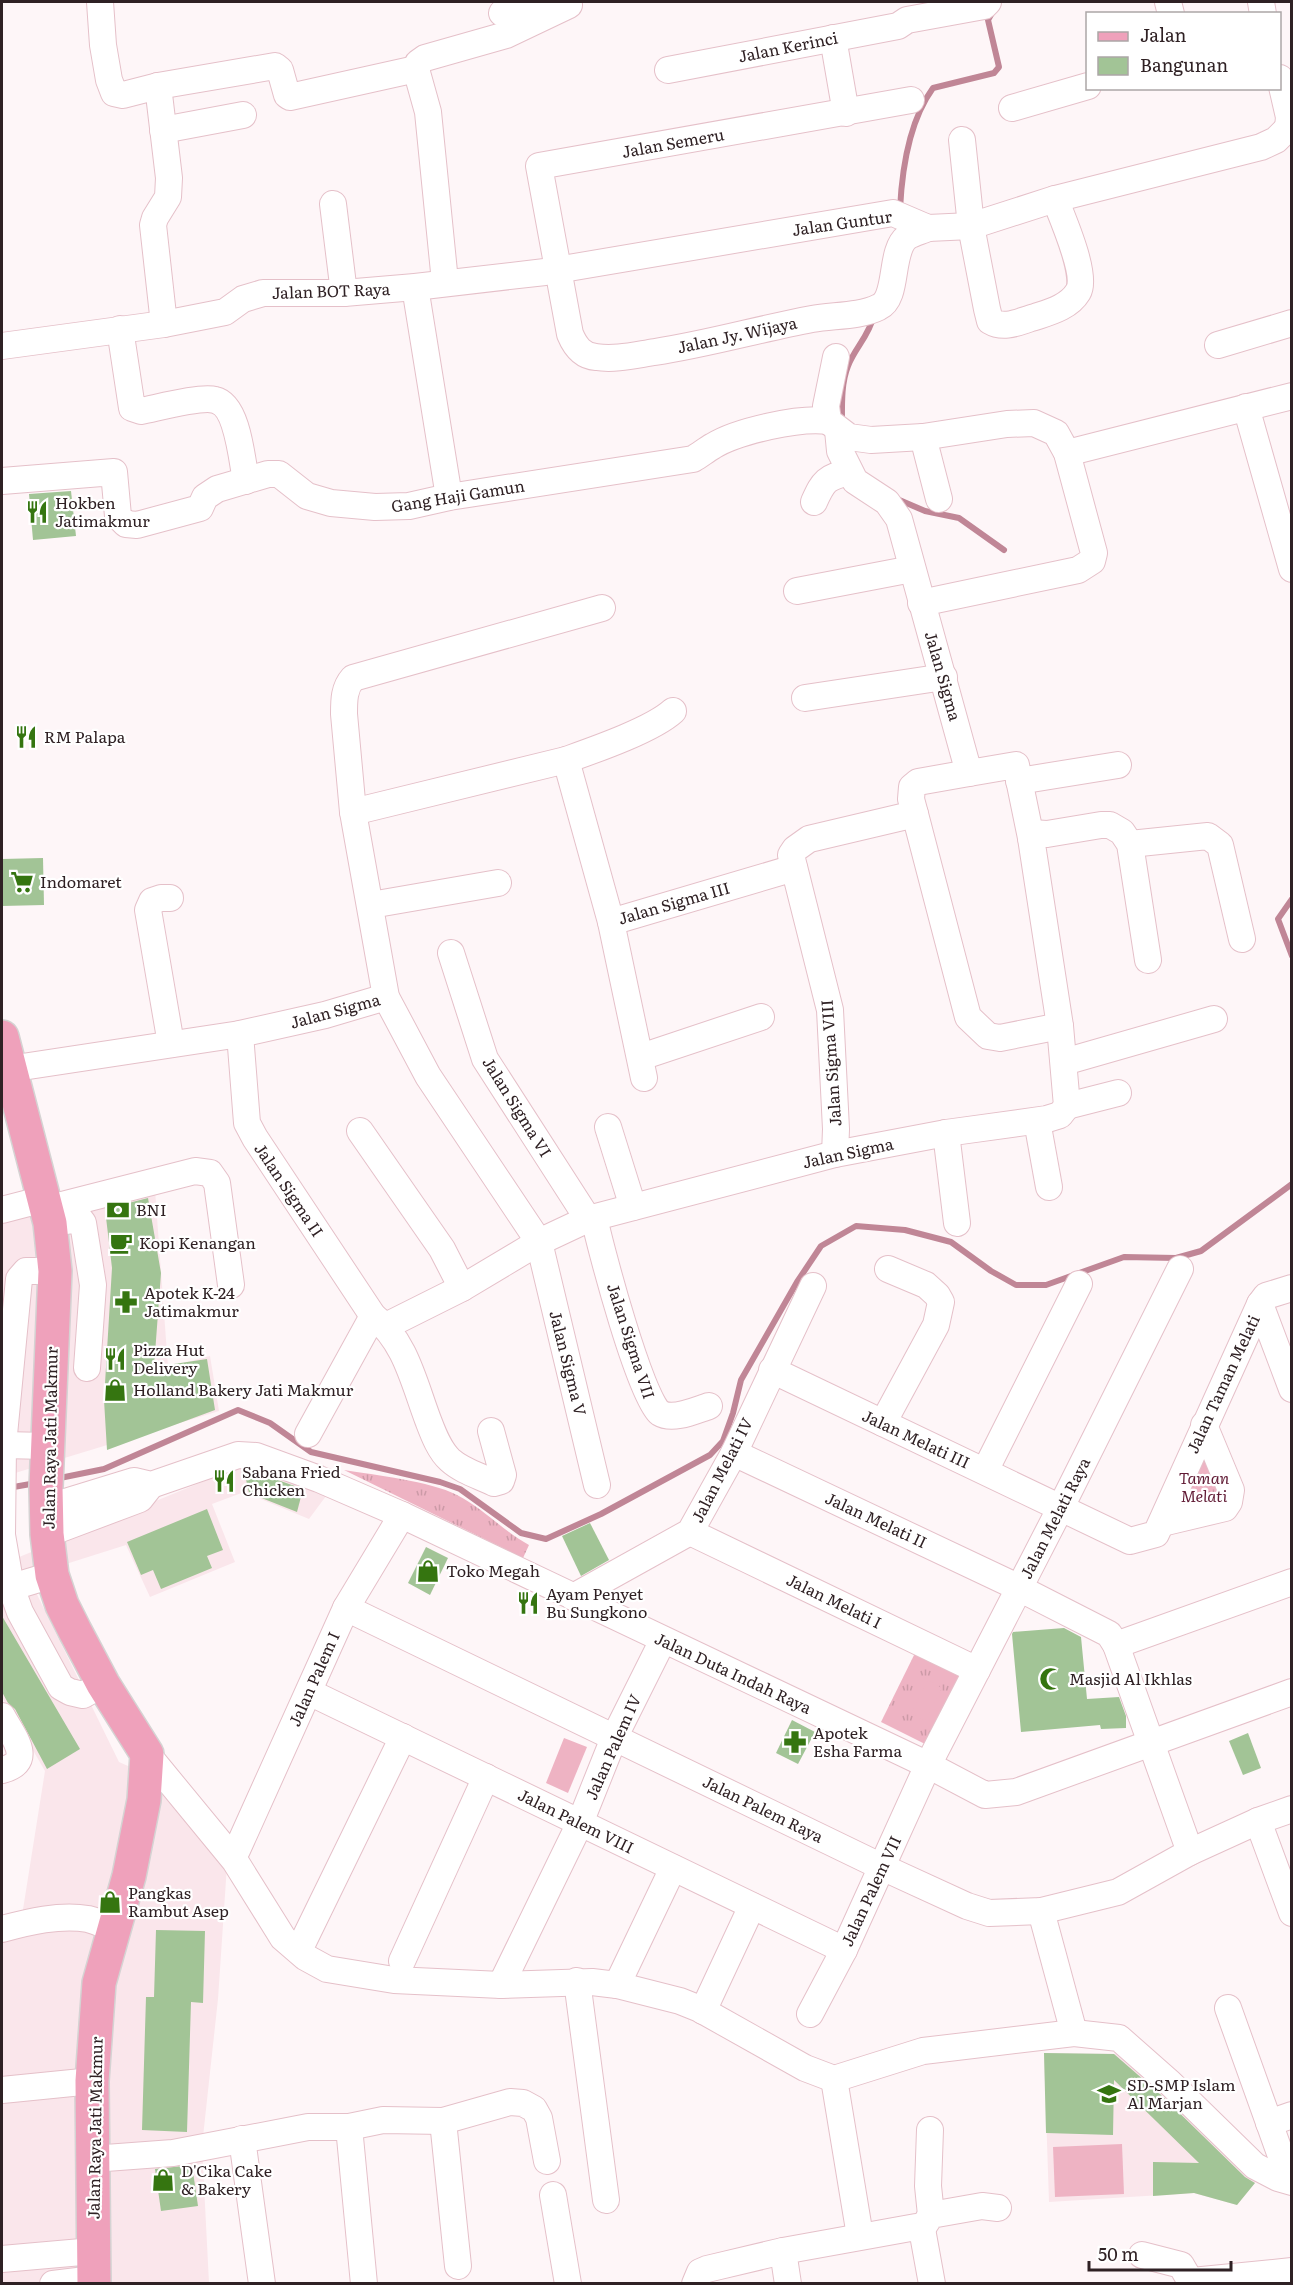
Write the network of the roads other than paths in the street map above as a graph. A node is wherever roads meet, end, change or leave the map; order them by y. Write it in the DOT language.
graph roads {
  1 [pos="100,2"];
  2 [pos="555,2"];
  3 [pos="568,2"];
  4 [pos="988,2"];
  5 [pos="905,11"];
  6 [pos="502,13"];
  7 [pos="833,38"];
  8 [pos="416,69"];
  9 [pos="668,70"];
  10 [pos="158,86"];
  11 [pos="1086,87"];
  12 [pos="1286,93"];
  13 [pos="911,100"];
  14 [pos="1012,108"];
  15 [pos="846,113"];
  16 [pos="243,115"];
  17 [pos="164,130"];
  18 [pos="1290,130"];
  19 [pos="962,140"];
  20 [pos="1056,199"];
  21 [pos="333,204"];
  22 [pos="909,219"];
  23 [pos="971,226"];
  24 [pos="559,270"];
  25 [pos="445,282"];
  26 [pos="415,287"];
  27 [pos="344,293"];
  28 [pos="1292,323"];
  29 [pos="164,324"];
  30 [pos="120,329"];
  31 [pos="1218,345"];
  32 [pos="2,346"];
  33 [pos="836,357"];
  34 [pos="1292,396"];
  35 [pos="1246,407"];
  36 [pos="833,426"];
  37 [pos="923,437"];
  38 [pos="1067,453"];
  39 [pos="849,472"];
  40 [pos="2,481"];
  41 [pos="246,481"];
  42 [pos="449,498"];
  43 [pos="939,499"];
  44 [pos="814,502"];
  45 [pos="912,569"];
  46 [pos="1292,569"];
  47 [pos="797,591"];
  48 [pos="921,603"];
  49 [pos="602,608"];
  50 [pos="944,677"];
  51 [pos="805,698"];
  52 [pos="673,711"];
  53 [pos="566,760"];
  54 [pos="1118,765"];
  55 [pos="969,773"];
  56 [pos="1018,782"];
  57 [pos="353,812"];
  58 [pos="915,814"];
  59 [pos="1039,836"];
  60 [pos="1130,844"];
  61 [pos="794,867"];
  62 [pos="498,883"];
  63 [pos="170,898"];
  64 [pos="371,905"];
  65 [pos="611,922"];
  66 [pos="1242,939"];
  67 [pos="451,953"];
  68 [pos="1064,954"];
  69 [pos="1148,960"];
  70 [pos="386,997"];
  71 [pos="761,1017"];
  72 [pos="1214,1019"];
  73 [pos="1124,1031"];
  74 [pos="240,1034"];
  75 [pos="171,1044"];
  76 [pos="1062,1044"];
  77 [pos="4,1050"];
  78 [pos="1118,1093"];
  79 [pos="1067,1106"];
  80 [pos="1037,1121"];
  81 [pos="608,1127"];
  82 [pos="360,1131"];
  83 [pos="946,1133"];
  84 [pos="835,1154"];
  85 [pos="1049,1187"];
  86 [pos="633,1207"];
  87 [pos="2,1210"];
  88 [pos="46,1210"];
  89 [pos="591,1218"];
  90 [pos="957,1223"];
  91 [pos="539,1242"];
  92 [pos="888,1269"];
  93 [pos="1180,1269"];
  94 [pos="55,1270"];
  95 [pos="1079,1284"];
  96 [pos="231,1285"];
  97 [pos="813,1286"];
  98 [pos="462,1288"];
  99 [pos="1292,1288"];
  100 [pos="1260,1304"];
  101 [pos="380,1321"];
  102 [pos="87,1368"];
  103 [pos="772,1370"];
  104 [pos="1292,1389"];
  105 [pos="710,1406"];
  106 [pos="883,1423"];
  107 [pos="1204,1425"];
  108 [pos="312,1427"];
  109 [pos="491,1431"];
  110 [pos="734,1453"];
  111 [pos="3,1455"];
  112 [pos="985,1471"];
  113 [pos="597,1485"];
  114 [pos="47,1487"];
  115 [pos="1061,1507"];
  116 [pos="402,1515"];
  117 [pos="1161,1523"];
  118 [pos="690,1532"];
  119 [pos="52,1575"];
  120 [pos="1292,1582"];
  121 [pos="6,1588"];
  122 [pos="1026,1592"];
  123 [pos="573,1597"];
  124 [pos="346,1608"];
  125 [pos="663,1640"];
  126 [pos="1116,1645"];
  127 [pos="977,1670"];
  128 [pos="103,1684"];
  129 [pos="309,1692"];
  130 [pos="1292,1692"];
  131 [pos="2,1716"];
  132 [pos="403,1737"];
  133 [pos="614,1738"];
  134 [pos="1152,1743"];
  135 [pos="147,1754"];
  136 [pos="928,1765"];
  137 [pos="2,1770"];
  138 [pos="486,1777"];
  139 [pos="1292,1809"];
  140 [pos="1258,1821"];
  141 [pos="580,1823"];
  142 [pos="237,1850"];
  143 [pos="1190,1852"];
  144 [pos="882,1867"];
  145 [pos="673,1868"];
  146 [pos="752,1906"];
  147 [pos="1041,1911"];
  148 [pos="1292,1913"];
  149 [pos="2,1929"];
  150 [pos="115,1929"];
  151 [pos="303,1942"];
  152 [pos="844,1950"];
  153 [pos="402,1961"];
  154 [pos="501,1984"];
  155 [pos="617,1985"];
  156 [pos="577,1986"];
  157 [pos="1228,2008"];
  158 [pos="703,2011"];
  159 [pos="810,2014"];
  160 [pos="1074,2033"];
  161 [pos="834,2079"];
  162 [pos="92,2081"];
  163 [pos="2,2090"];
  164 [pos="1280,2119"];
  165 [pos="443,2121"];
  166 [pos="349,2127"];
  167 [pos="930,2130"];
  168 [pos="242,2139"];
  169 [pos="92,2159"];
  170 [pos="547,2161"];
  171 [pos="1289,2176"];
  172 [pos="553,2195"];
  173 [pos="606,2200"];
  174 [pos="998,2208"];
  175 [pos="926,2222"];
  176 [pos="860,2236"];
  177 [pos="783,2251"];
  178 [pos="1142,2255"];
  179 [pos="2,2259"];
  180 [pos="458,2266"];
  181 [pos="94,2271"];
  182 [pos="1292,2271"];
  183 [pos="1192,2282"];
  184 [pos="53,2283"];
  185 [pos="262,2283"];
  186 [pos="364,2283"];
  187 [pos="568,2283"];
  188 [pos="694,2283"];
  189 [pos="788,2283"];
  190 [pos="932,2283"];
  1 -- 10 [label="street"];
  2 -- 6 [label="street"];
  3 -- 8 [label="street"];
  4 -- 5 [label="street, Jalan Kerinci"];
  5 -- 7 [label="street, Jalan Kerinci"];
  7 -- 9 [label="street, Jalan Kerinci"];
  7 -- 15 [label="street"];
  8 -- 10 [label="street"];
  8 -- 25 [label="street"];
  10 -- 17 [label="street"];
  11 -- 14 [label="street"];
  12 -- 18 [label="street"];
  13 -- 15 [label="street, Jalan Semeru"];
  15 -- 24 [label="street, Jalan Semeru"];
  16 -- 17 [label="street"];
  17 -- 29 [label="street"];
  18 -- 20 [label="street, Jalan Guntur"];
  19 -- 23 [label="street"];
  20 -- 23 [label="street, Jalan Guntur"];
  20 -- 23 [label="street"];
  21 -- 27 [label="street"];
  22 -- 23 [label="street, Jalan Guntur"];
  22 -- 24 [label="street, Jalan Guntur"];
  22 -- 24 [label="street, Jalan Jy. Wijaya"];
  24 -- 25 [label="street, Jalan BOT Raya"];
  25 -- 26 [label="street, Jalan BOT Raya"];
  26 -- 27 [label="street, Jalan BOT Raya"];
  26 -- 42 [label="street"];
  27 -- 29 [label="street, Jalan BOT Raya"];
  28 -- 31 [label="street"];
  29 -- 30 [label="street, Jalan BOT Raya"];
  30 -- 32 [label="street, Jalan BOT Raya"];
  30 -- 41 [label="street"];
  33 -- 36 [label="street, Jalan Sigma"];
  34 -- 35 [label="street"];
  35 -- 38 [label="street"];
  35 -- 46 [label="street"];
  36 -- 37 [label="street, Gang Haji Gamun"];
  36 -- 39 [label="street, Jalan Sigma"];
  36 -- 42 [label="street, Gang Haji Gamun"];
  37 -- 38 [label="street, Gang Haji Gamun"];
  37 -- 43 [label="street"];
  38 -- 48 [label="street"];
  39 -- 44 [label="street"];
  39 -- 45 [label="street, Jalan Sigma"];
  40 -- 41 [label="street, Gang Haji Gamun"];
  41 -- 42 [label="street, Gang Haji Gamun"];
  45 -- 47 [label="street"];
  45 -- 48 [label="street, Jalan Sigma"];
  48 -- 50 [label="street, Jalan Sigma"];
  49 -- 57 [label="street"];
  50 -- 51 [label="street"];
  50 -- 55 [label="street, Jalan Sigma"];
  52 -- 53 [label="street"];
  53 -- 57 [label="street"];
  53 -- 65 [label="street, Jalan Sigma III"];
  54 -- 56 [label="street"];
  55 -- 56 [label="street"];
  55 -- 58 [label="street"];
  56 -- 59 [label="street"];
  57 -- 64 [label="street"];
  58 -- 61 [label="street"];
  58 -- 76 [label="street"];
  59 -- 60 [label="street"];
  59 -- 68 [label="street"];
  59 -- 76 [label="street"];
  60 -- 66 [label="street"];
  60 -- 69 [label="street"];
  61 -- 65 [label="street, Jalan Sigma III"];
  61 -- 84 [label="street, Jalan Sigma VIII"];
  62 -- 64 [label="street"];
  63 -- 75 [label="street"];
  64 -- 70 [label="street"];
  65 -- 71 [label="street"];
  67 -- 89 [label="street, Jalan Sigma VI"];
  70 -- 74 [label="street, Jalan Sigma"];
  70 -- 91 [label="street, Jalan Sigma"];
  72 -- 76 [label="street"];
  73 -- 76 [label="street"];
  74 -- 75 [label="street, Jalan Sigma"];
  74 -- 101 [label="street, Jalan Sigma II"];
  75 -- 77 [label="street, Jalan Sigma"];
  76 -- 79 [label="street"];
  77 -- 88 [label="main road, Jalan Raya Jati Makmur"];
  78 -- 79 [label="street, Jalan Sigma"];
  79 -- 80 [label="street, Jalan Sigma"];
  80 -- 83 [label="street, Jalan Sigma"];
  80 -- 85 [label="street"];
  81 -- 86 [label="street"];
  82 -- 98 [label="street"];
  83 -- 84 [label="street, Jalan Sigma"];
  83 -- 90 [label="street"];
  84 -- 86 [label="street, Jalan Sigma"];
  86 -- 89 [label="street, Jalan Sigma"];
  87 -- 88 [label="street"];
  88 -- 94 [label="main road, Jalan Raya Jati Makmur"];
  88 -- 96 [label="street"];
  88 -- 102 [label="street"];
  89 -- 91 [label="street, Jalan Sigma"];
  89 -- 105 [label="street, Jalan Sigma VII"];
  91 -- 98 [label="street"];
  91 -- 113 [label="street, Jalan Sigma V"];
  92 -- 106 [label="street"];
  93 -- 115 [label="street, Jalan Melati Raya"];
  94 -- 111 [label="street"];
  94 -- 114 [label="main road, Jalan Raya Jati Makmur"];
  95 -- 112 [label="street"];
  97 -- 103 [label="street, Jalan Melati IV"];
  98 -- 101 [label="street"];
  99 -- 100 [label="street"];
  100 -- 104 [label="street"];
  100 -- 107 [label="street, Jalan Taman Melati"];
  101 -- 108 [label="street"];
  101 -- 109 [label="street, Jalan Sigma II"];
  103 -- 106 [label="street, Jalan Melati III"];
  103 -- 110 [label="street, Jalan Melati IV"];
  106 -- 112 [label="street, Jalan Melati III"];
  107 -- 117 [label="street, Jalan Taman Melati"];
  107 -- 117 [label="street"];
  110 -- 118 [label="street, Jalan Melati IV"];
  110 -- 122 [label="street, Jalan Melati II"];
  111 -- 114 [label="street, Jalan Duta Indah Raya"];
  111 -- 121 [label="street"];
  112 -- 115 [label="street, Jalan Melati III"];
  114 -- 116 [label="street, Jalan Duta Indah Raya"];
  114 -- 119 [label="main road, Jalan Raya Jati Makmur"];
  115 -- 117 [label="street"];
  115 -- 122 [label="street, Jalan Melati Raya"];
  116 -- 123 [label="street, Jalan Duta Indah Raya"];
  116 -- 124 [label="street, Jalan Palem I"];
  118 -- 123 [label="street, Jalan Melati IV"];
  118 -- 127 [label="street, Jalan Melati I"];
  119 -- 121 [label="street"];
  119 -- 128 [label="main road, Jalan Raya Jati Makmur"];
  120 -- 126 [label="street"];
  121 -- 128 [label="street"];
  122 -- 126 [label="street, Jalan Melati II"];
  122 -- 127 [label="street, Jalan Melati Raya"];
  123 -- 125 [label="street, Jalan Duta Indah Raya"];
  124 -- 129 [label="street, Jalan Palem I"];
  124 -- 133 [label="street, Jalan Palem Raya"];
  125 -- 133 [label="street, Jalan Palem IV"];
  125 -- 136 [label="street, Jalan Duta Indah Raya"];
  126 -- 134 [label="street"];
  127 -- 136 [label="street, Jalan Melati Raya"];
  128 -- 135 [label="main road, Jalan Raya Jati Makmur"];
  129 -- 132 [label="street, Jalan Palem VIII"];
  129 -- 142 [label="street, Jalan Palem I"];
  130 -- 134 [label="street, Jalan Duta Indah Raya"];
  131 -- 137 [label="street"];
  132 -- 138 [label="street, Jalan Palem VIII"];
  132 -- 151 [label="street"];
  133 -- 141 [label="street, Jalan Palem IV"];
  133 -- 144 [label="street, Jalan Palem Raya"];
  134 -- 136 [label="street, Jalan Duta Indah Raya"];
  134 -- 143 [label="street"];
  135 -- 150 [label="main road, Jalan Raya Jati Makmur"];
  135 -- 154 [label="street"];
  136 -- 144 [label="street, Jalan Palem VII"];
  138 -- 141 [label="street, Jalan Palem VIII"];
  138 -- 153 [label="street"];
  139 -- 140 [label="street, Jalan Palem Raya"];
  140 -- 143 [label="street, Jalan Palem Raya"];
  140 -- 148 [label="street"];
  141 -- 145 [label="street, Jalan Palem VIII"];
  141 -- 154 [label="street, Jalan Palem IV"];
  143 -- 147 [label="street, Jalan Palem Raya"];
  144 -- 147 [label="street, Jalan Palem Raya"];
  144 -- 152 [label="street, Jalan Palem VII"];
  145 -- 146 [label="street, Jalan Palem VIII"];
  145 -- 155 [label="street"];
  146 -- 152 [label="street, Jalan Palem VIII"];
  146 -- 158 [label="street"];
  147 -- 160 [label="street"];
  149 -- 150 [label="street"];
  150 -- 162 [label="main road, Jalan Raya Jati Makmur"];
  152 -- 159 [label="street, Jalan Palem VII"];
  154 -- 156 [label="street"];
  155 -- 156 [label="street"];
  155 -- 158 [label="street"];
  156 -- 173 [label="street"];
  157 -- 164 [label="street"];
  158 -- 161 [label="street"];
  160 -- 161 [label="street"];
  160 -- 171 [label="street"];
  161 -- 176 [label="street"];
  162 -- 163 [label="street"];
  162 -- 169 [label="main road, Jalan Raya Jati Makmur"];
  164 -- 171 [label="street"];
  165 -- 166 [label="street"];
  165 -- 170 [label="street"];
  165 -- 180 [label="street"];
  166 -- 168 [label="street"];
  166 -- 186 [label="street"];
  167 -- 175 [label="street"];
  168 -- 169 [label="street"];
  168 -- 185 [label="street"];
  169 -- 181 [label="main road, Jalan Raya Jati Makmur"];
  172 -- 187 [label="street"];
  174 -- 175 [label="street"];
  175 -- 176 [label="street"];
  175 -- 190 [label="street"];
  176 -- 177 [label="street"];
  177 -- 188 [label="street"];
  177 -- 189 [label="street"];
  178 -- 183 [label="street"];
  179 -- 181 [label="street"];
  181 -- 184 [label="street"];
  182 -- 183 [label="street"];
}
